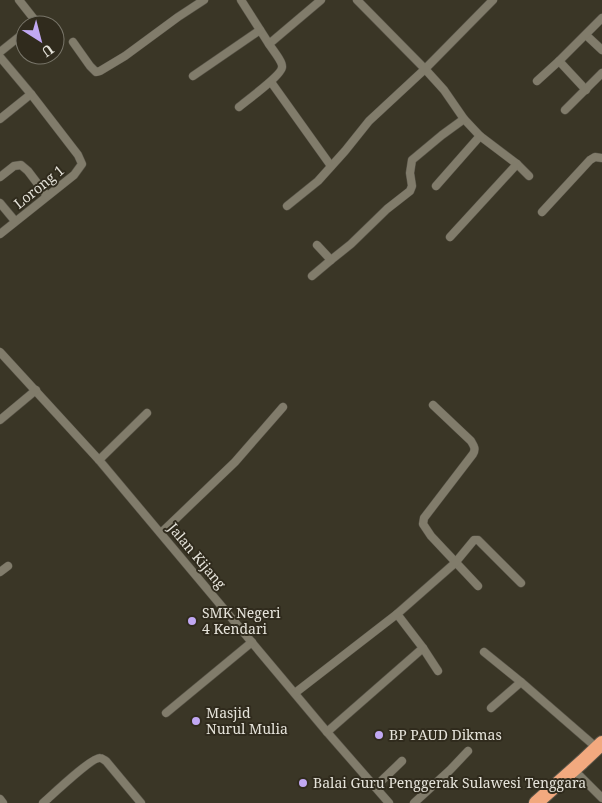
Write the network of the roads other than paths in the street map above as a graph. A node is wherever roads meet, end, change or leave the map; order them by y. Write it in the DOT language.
graph roads {
  1 [pos="204,0"];
  2 [pos="241,0"];
  3 [pos="321,0"];
  4 [pos="357,0"];
  5 [pos="493,0"];
  6 [pos="24,2"];
  7 [pos="32,15"];
  8 [pos="602,18"];
  9 [pos="260,30"];
  10 [pos="586,35"];
  11 [pos="15,40"];
  12 [pos="73,42"];
  13 [pos="268,44"];
  14 [pos="602,50"];
  15 [pos="0,52"];
  16 [pos="0,58"];
  17 [pos="559,61"];
  18 [pos="425,69"];
  19 [pos="602,73"];
  20 [pos="193,76"];
  21 [pos="537,81"];
  22 [pos="271,82"];
  23 [pos="586,90"];
  24 [pos="31,94"];
  25 [pos="239,107"];
  26 [pos="565,110"];
  27 [pos="0,119"];
  28 [pos="464,119"];
  29 [pos="480,136"];
  30 [pos="602,158"];
  31 [pos="517,164"];
  32 [pos="331,166"];
  33 [pos="529,176"];
  34 [pos="0,177"];
  35 [pos="436,186"];
  36 [pos="47,196"];
  37 [pos="0,204"];
  38 [pos="287,206"];
  39 [pos="542,212"];
  40 [pos="15,221"];
  41 [pos="0,234"];
  42 [pos="450,237"];
  43 [pos="317,244"];
  44 [pos="331,260"];
  45 [pos="312,276"];
  46 [pos="0,352"];
  47 [pos="36,390"];
  48 [pos="433,405"];
  49 [pos="283,407"];
  50 [pos="147,413"];
  51 [pos="0,420"];
  52 [pos="99,460"];
  53 [pos="161,533"];
  54 [pos="455,563"];
  55 [pos="8,566"];
  56 [pos="0,572"];
  57 [pos="521,583"];
  58 [pos="478,586"];
  59 [pos="397,614"];
  60 [pos="252,642"];
  61 [pos="423,648"];
  62 [pos="484,652"];
  63 [pos="438,671"];
  64 [pos="521,682"];
  65 [pos="295,693"];
  66 [pos="492,708"];
  67 [pos="166,714"];
  68 [pos="327,732"];
  69 [pos="600,748"];
  70 [pos="468,751"];
  71 [pos="402,761"];
  72 [pos="580,776"];
  73 [pos="375,787"];
  74 [pos="602,798"];
  75 [pos="0,799"];
  76 [pos="3,803"];
  77 [pos="43,803"];
  78 [pos="141,803"];
  79 [pos="389,803"];
  80 [pos="414,803"];
  81 [pos="536,803"];
  82 [pos="549,803"];
  1 -- 12 [label="street"];
  2 -- 9 [label="street"];
  3 -- 13 [label="street"];
  4 -- 18 [label="street"];
  5 -- 18 [label="street"];
  6 -- 7 [label="street"];
  8 -- 10 [label="street"];
  9 -- 13 [label="street"];
  9 -- 20 [label="street"];
  10 -- 14 [label="street"];
  10 -- 17 [label="street"];
  11 -- 15 [label="street"];
  13 -- 22 [label="street"];
  16 -- 24 [label="street"];
  17 -- 21 [label="street"];
  17 -- 23 [label="street"];
  18 -- 28 [label="street"];
  18 -- 32 [label="street"];
  19 -- 23 [label="street"];
  22 -- 25 [label="street"];
  22 -- 32 [label="street"];
  23 -- 26 [label="street"];
  24 -- 27 [label="street"];
  24 -- 36 [label="street, Lorong 1"];
  28 -- 29 [label="street"];
  28 -- 44 [label="street"];
  29 -- 31 [label="street"];
  29 -- 35 [label="street"];
  30 -- 39 [label="street"];
  31 -- 33 [label="street"];
  31 -- 42 [label="street"];
  32 -- 38 [label="street"];
  34 -- 36 [label="street"];
  36 -- 40 [label="street, Lorong 1"];
  37 -- 40 [label="street"];
  40 -- 41 [label="street, Lorong 1"];
  43 -- 44 [label="street"];
  44 -- 45 [label="street"];
  46 -- 47 [label="street, Jalan Kijang"];
  47 -- 51 [label="street"];
  47 -- 52 [label="street, Jalan Kijang"];
  48 -- 54 [label="street"];
  49 -- 53 [label="street"];
  50 -- 52 [label="street"];
  52 -- 53 [label="street, Jalan Kijang"];
  53 -- 60 [label="street, Jalan Kijang"];
  54 -- 57 [label="street"];
  54 -- 58 [label="street"];
  54 -- 59 [label="street"];
  55 -- 56 [label="street"];
  59 -- 61 [label="street"];
  59 -- 65 [label="street"];
  60 -- 65 [label="street, Jalan Kijang"];
  60 -- 67 [label="street"];
  61 -- 63 [label="street"];
  61 -- 68 [label="street"];
  62 -- 64 [label="street"];
  64 -- 66 [label="street"];
  64 -- 69 [label="street"];
  65 -- 68 [label="street, Jalan Kijang"];
  68 -- 73 [label="street, Jalan Kijang"];
  69 -- 72 [label="highway"];
  69 -- 81 [label="highway"];
  70 -- 80 [label="street"];
  71 -- 73 [label="street"];
  72 -- 74 [label="street"];
  72 -- 82 [label="highway"];
  73 -- 79 [label="street, Jalan Kijang"];
  75 -- 76 [label="street"];
  77 -- 78 [label="street"];
}
